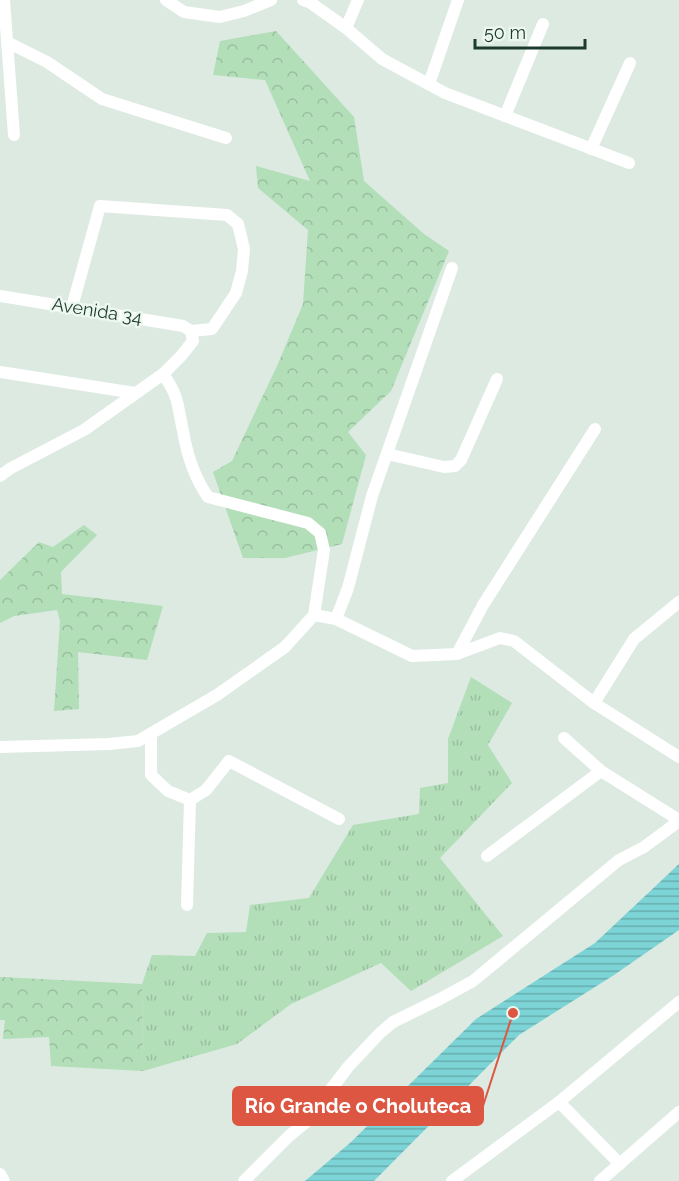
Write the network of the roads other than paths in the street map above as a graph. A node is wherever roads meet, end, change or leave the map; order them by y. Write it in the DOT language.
graph roads {
  1 [pos="4,0"];
  2 [pos="166,0"];
  3 [pos="271,0"];
  4 [pos="303,0"];
  5 [pos="358,0"];
  6 [pos="458,0"];
  7 [pos="543,24"];
  8 [pos="346,28"];
  9 [pos="7,42"];
  10 [pos="630,63"];
  11 [pos="429,84"];
  12 [pos="506,117"];
  13 [pos="14,135"];
  14 [pos="226,138"];
  15 [pos="591,149"];
  16 [pos="629,163"];
  17 [pos="452,268"];
  18 [pos="0,296"];
  19 [pos="72,307"];
  20 [pos="191,331"];
  21 [pos="0,372"];
  22 [pos="163,374"];
  23 [pos="496,380"];
  24 [pos="135,393"];
  25 [pos="595,429"];
  26 [pos="387,454"];
  27 [pos="0,476"];
  28 [pos="679,603"];
  29 [pos="314,615"];
  30 [pos="336,619"];
  31 [pos="457,654"];
  32 [pos="594,703"];
  33 [pos="151,734"];
  34 [pos="564,738"];
  35 [pos="0,747"];
  36 [pos="679,756"];
  37 [pos="600,771"];
  38 [pos="190,800"];
  39 [pos="339,819"];
  40 [pos="679,820"];
  41 [pos="487,856"];
  42 [pos="188,905"];
  43 [pos="679,1002"];
  44 [pos="558,1102"];
  45 [pos="679,1112"];
  46 [pos="620,1164"];
  47 [pos="0,1174"];
  48 [pos="4,1181"];
  49 [pos="244,1181"];
  50 [pos="452,1181"];
  51 [pos="600,1181"];
  1 -- 9 [label="street"];
  2 -- 3 [label="street"];
  4 -- 8 [label="street"];
  5 -- 8 [label="street"];
  6 -- 11 [label="street"];
  7 -- 12 [label="street"];
  8 -- 11 [label="street"];
  9 -- 13 [label="street"];
  9 -- 14 [label="street"];
  10 -- 15 [label="street"];
  11 -- 12 [label="street"];
  12 -- 15 [label="street"];
  15 -- 16 [label="street"];
  17 -- 26 [label="street"];
  18 -- 19 [label="street, Avenida 34"];
  19 -- 20 [label="street, Avenida 34"];
  19 -- 20 [label="street"];
  20 -- 22 [label="street"];
  21 -- 24 [label="street"];
  22 -- 24 [label="street"];
  22 -- 29 [label="street"];
  23 -- 26 [label="street"];
  24 -- 27 [label="street"];
  25 -- 31 [label="street"];
  26 -- 30 [label="street"];
  28 -- 32 [label="street"];
  29 -- 30 [label="street"];
  29 -- 33 [label="street"];
  30 -- 31 [label="street"];
  31 -- 32 [label="street"];
  32 -- 36 [label="street"];
  33 -- 35 [label="street"];
  33 -- 38 [label="street"];
  34 -- 37 [label="street"];
  37 -- 40 [label="street"];
  37 -- 41 [label="street"];
  38 -- 39 [label="street"];
  38 -- 42 [label="street"];
  40 -- 49 [label="street"];
  43 -- 44 [label="street"];
  44 -- 46 [label="street"];
  44 -- 50 [label="street"];
  45 -- 46 [label="street"];
  46 -- 51 [label="street"];
  47 -- 48 [label="street"];
}
